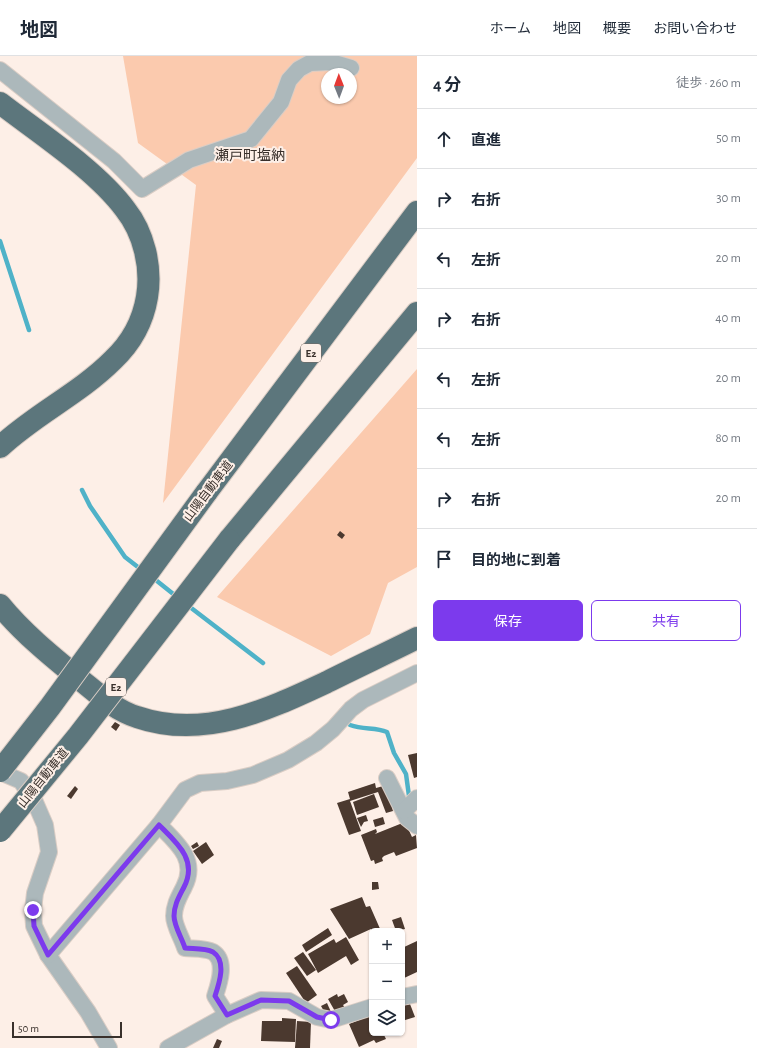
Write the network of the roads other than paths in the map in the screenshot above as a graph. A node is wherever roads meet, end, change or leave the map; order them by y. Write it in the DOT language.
graph roads {
  1 [pos="351,68"];
  2 [pos="0,70"];
  3 [pos="0,103"];
  4 [pos="417,212"];
  5 [pos="417,313"];
  6 [pos="0,446"];
  7 [pos="0,605"];
  8 [pos="417,638"];
  9 [pos="417,673"];
  10 [pos="0,771"];
  11 [pos="387,778"];
  12 [pos="417,798"];
  13 [pos="404,811"];
  14 [pos="159,825"];
  15 [pos="417,826"];
  16 [pos="0,831"];
  17 [pos="48,955"];
  18 [pos="417,994"];
  19 [pos="405,996"];
  20 [pos="369,1007"];
  21 [pos="227,1015"];
  22 [pos="109,1048"];
  23 [pos="168,1048"];
  1 -- 2 [label="street"];
  3 -- 6 [label="highway"];
  4 -- 10 [label="highway, 山陽自動車道 / E2, bridge"];
  5 -- 16 [label="highway, 山陽自動車道 / E2, bridge"];
  7 -- 8 [label="highway"];
  9 -- 14 [label="street"];
  10 -- 17 [label="street"];
  11 -- 13 [label="street"];
  12 -- 13 [label="street"];
  13 -- 15 [label="street"];
  14 -- 17 [label="street"];
  14 -- 21 [label="street"];
  17 -- 22 [label="street"];
  18 -- 19 [label="street"];
  20 -- 21 [label="street"];
  21 -- 23 [label="street"];
}
